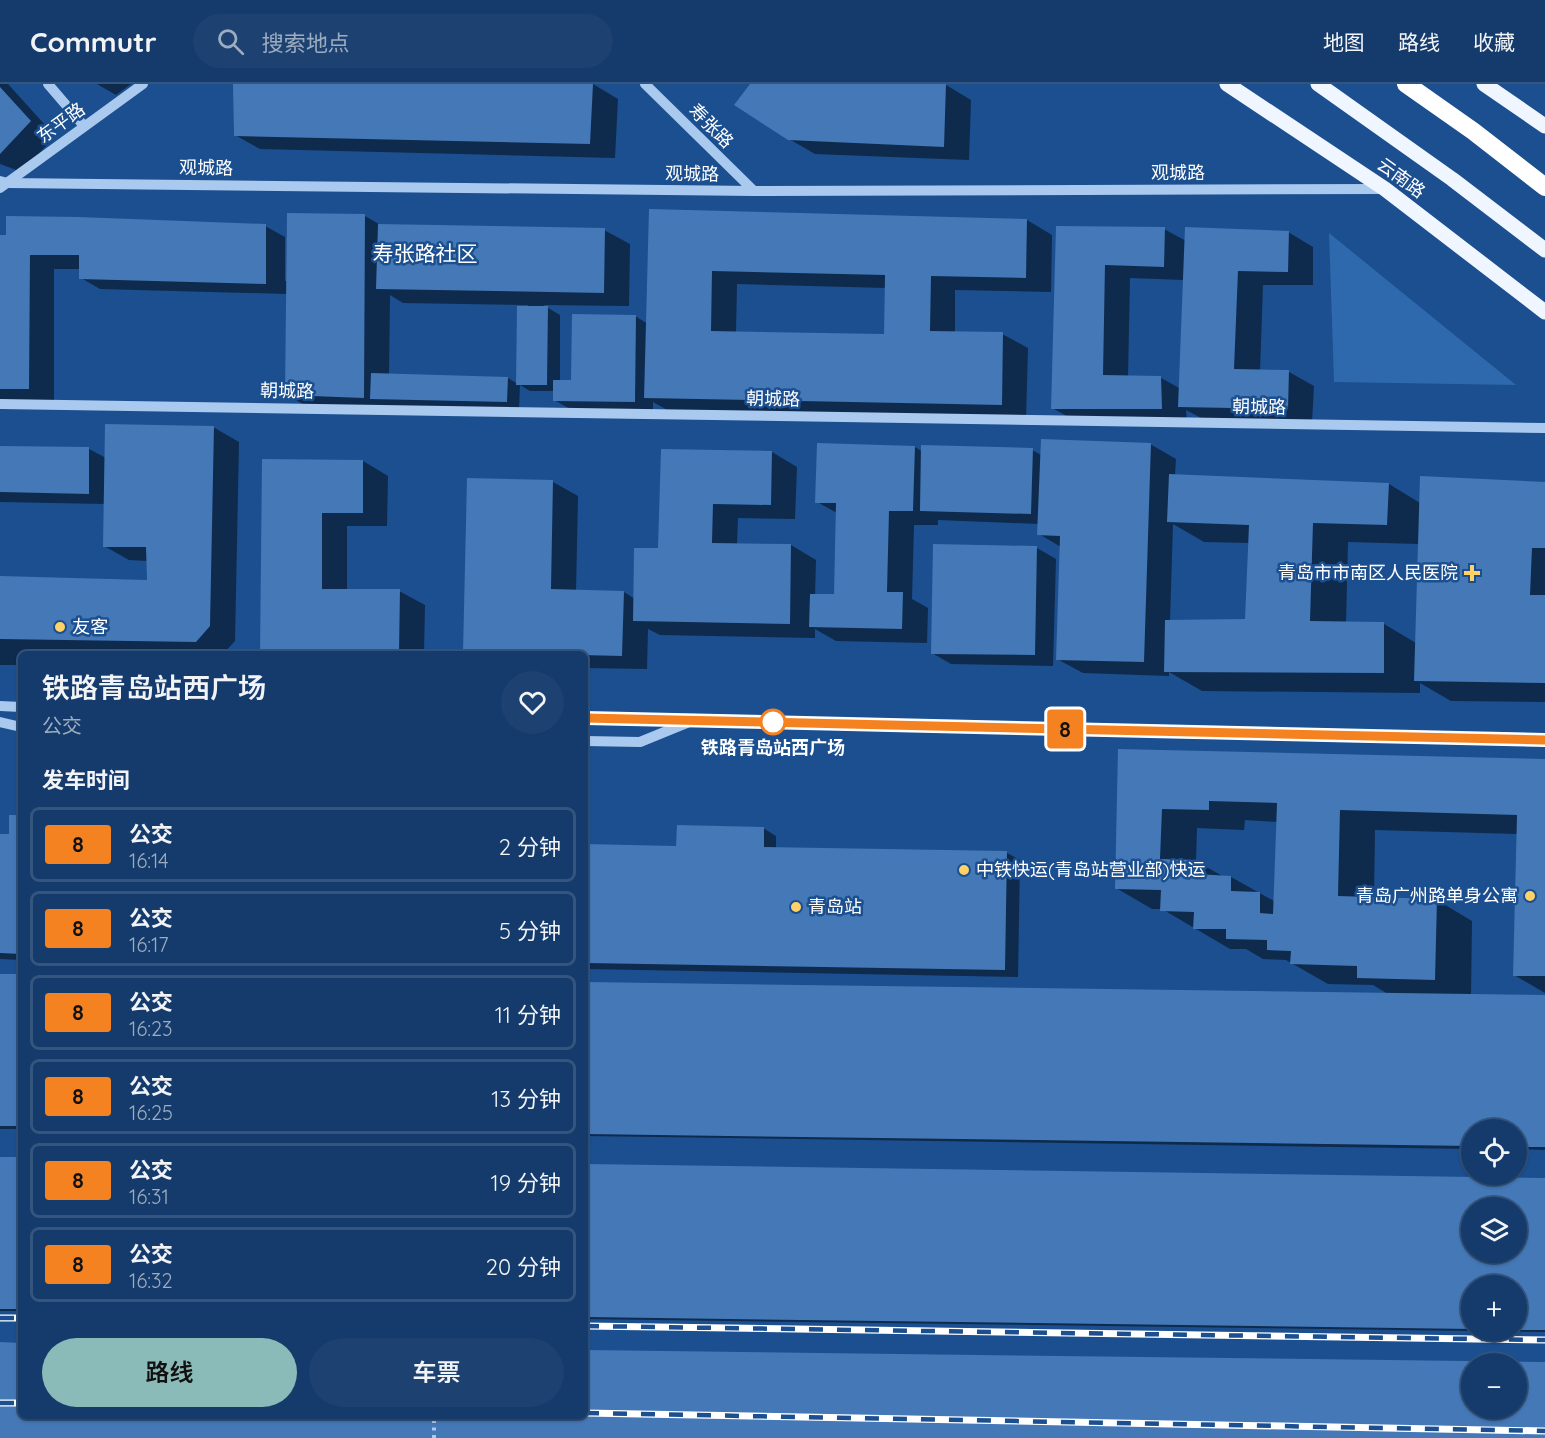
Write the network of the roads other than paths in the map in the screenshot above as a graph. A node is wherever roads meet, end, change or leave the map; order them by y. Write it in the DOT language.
graph roads {
  1 [pos="48,84"];
  2 [pos="142,84"];
  3 [pos="645,84"];
  4 [pos="1227,84"];
  5 [pos="1318,84"];
  6 [pos="1406,84"];
  7 [pos="1484,84"];
  8 [pos="1543,121"];
  9 [pos="84,126"];
  10 [pos="2,184"];
  11 [pos="1545,187"];
  12 [pos="1384,189"];
  13 [pos="754,191"];
  14 [pos="1545,250"];
  15 [pos="1545,312"];
  16 [pos="0,404"];
  17 [pos="1545,428"];
  18 [pos="0,706"];
  19 [pos="18,707"];
  20 [pos="588,718"];
  21 [pos="693,720"];
  22 [pos="0,722"];
  23 [pos="18,726"];
  24 [pos="1545,740"];
  25 [pos="588,741"];
  1 -- 9 [label="street"];
  2 -- 9 [label="street, 东平路"];
  3 -- 13 [label="street, 寿张路"];
  4 -- 12 [label="main road, 云南路"];
  5 -- 14 [label="main road"];
  6 -- 11 [label="highway"];
  7 -- 8 [label="main road"];
  9 -- 10 [label="street, 东平路"];
  10 -- 13 [label="street, 观城路"];
  12 -- 13 [label="street, 观城路"];
  12 -- 15 [label="main road, 云南路"];
  16 -- 17 [label="street, 朝城路"];
  18 -- 19 [label="street"];
  20 -- 21 [label="street"];
  21 -- 24 [label="street"];
  21 -- 25 [label="street"];
  22 -- 23 [label="street"];
}
